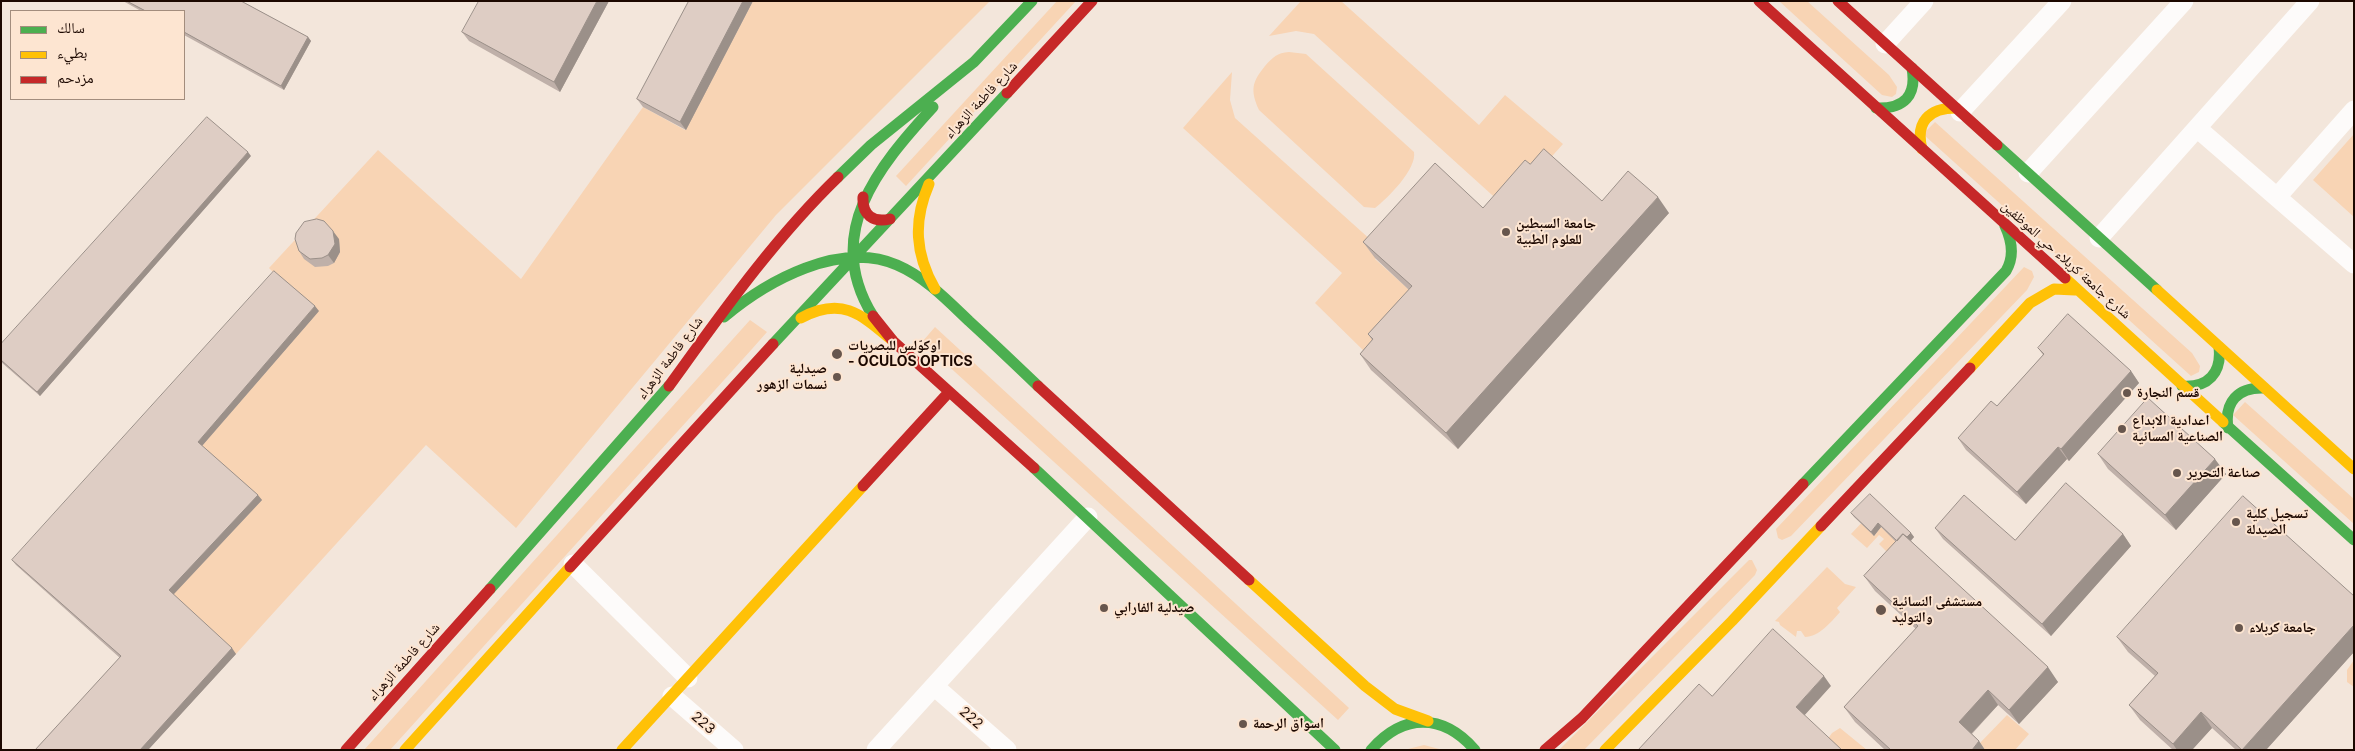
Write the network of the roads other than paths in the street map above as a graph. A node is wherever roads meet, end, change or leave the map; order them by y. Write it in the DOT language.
graph roads {
  1 [pos="1032,1"];
  2 [pos="1092,1"];
  3 [pos="1758,1"];
  4 [pos="1838,1"];
  5 [pos="1924,1"];
  6 [pos="2062,1"];
  7 [pos="2184,1"];
  8 [pos="2310,1"];
  9 [pos="1885,44"];
  10 [pos="974,62"];
  11 [pos="1912,68"];
  12 [pos="1876,108"];
  13 [pos="1958,110"];
  14 [pos="2354,110"];
  15 [pos="2197,128"];
  16 [pos="1922,149"];
  17 [pos="945,161"];
  18 [pos="2028,173"];
  19 [pos="863,197"];
  20 [pos="2277,197"];
  21 [pos="890,219"];
  22 [pos="2005,226"];
  23 [pos="2099,238"];
  24 [pos="2351,256"];
  25 [pos="853,258"];
  26 [pos="902,267"];
  27 [pos="935,289"];
  28 [pos="2075,290"];
  29 [pos="861,296"];
  30 [pos="789,328"];
  31 [pos="709,333"];
  32 [pos="893,341"];
  33 [pos="2219,347"];
  34 [pos="2182,386"];
  35 [pos="2264,388"];
  36 [pos="949,392"];
  37 [pos="2228,428"];
  38 [pos="2354,469"];
  39 [pos="1088,517"];
  40 [pos="1766,522"];
  41 [pos="1772,540"];
  42 [pos="2354,540"];
  43 [pos="573,564"];
  44 [pos="1763,566"];
  45 [pos="1765,585"];
  46 [pos="688,678"];
  47 [pos="934,686"];
  48 [pos="672,696"];
  49 [pos="1428,721"];
  50 [pos="346,750"];
  51 [pos="406,750"];
  52 [pos="622,750"];
  53 [pos="734,750"];
  54 [pos="876,750"];
  55 [pos="1007,750"];
  56 [pos="1335,750"];
  57 [pos="1371,750"];
  58 [pos="1475,750"];
  59 [pos="1545,750"];
  60 [pos="1605,750"];
  1 -- 10 [label="main road, شارع فاطمة الزهراء"];
  2 -- 17 [label="main road, شارع فاطمة الزهراء"];
  3 -- 12 [label="main road, شارع جامعة كربلاء حي الموظفين"];
  4 -- 9 [label="main road"];
  5 -- 9 [label="street"];
  6 -- 13 [label="street"];
  7 -- 18 [label="street"];
  8 -- 15 [label="street"];
  9 -- 11 [label="main road"];
  10 -- 19 [label="main road"];
  10 -- 31 [label="main road, شارع فاطمة الزهراء"];
  11 -- 12 [label="main road"];
  11 -- 13 [label="main road"];
  12 -- 16 [label="main road, شارع جامعة كربلاء حي الموظفين"];
  13 -- 16 [label="main road"];
  13 -- 18 [label="main road"];
  14 -- 20 [label="street"];
  15 -- 20 [label="street"];
  15 -- 23 [label="street"];
  16 -- 22 [label="main road, شارع جامعة كربلاء حي الموظفين"];
  17 -- 21 [label="main road, شارع فاطمة الزهراء"];
  17 -- 27 [label="main road"];
  18 -- 23 [label="main road"];
  19 -- 21 [label="main road"];
  19 -- 25 [label="main road"];
  20 -- 24 [label="street"];
  21 -- 25 [label="main road, شارع فاطمة الزهراء"];
  22 -- 28 [label="main road, شارع جامعة كربلاء حي الموظفين"];
  22 -- 40 [label="main road"];
  23 -- 33 [label="main road"];
  25 -- 26 [label="main road"];
  25 -- 29 [label="main road"];
  25 -- 30 [label="main road, شارع فاطمة الزهراء"];
  25 -- 31 [label="main road"];
  26 -- 27 [label="main road"];
  26 -- 29 [label="main road"];
  27 -- 49 [label="main road"];
  28 -- 34 [label="main road, شارع جامعة كربلاء حي الموظفين"];
  28 -- 45 [label="main road"];
  29 -- 32 [label="main road"];
  30 -- 32 [label="main road"];
  30 -- 43 [label="main road, شارع فاطمة الزهراء"];
  31 -- 50 [label="main road, شارع فاطمة الزهراء"];
  32 -- 36 [label="main road"];
  33 -- 34 [label="main road"];
  33 -- 35 [label="main road"];
  34 -- 37 [label="main road, شارع جامعة كربلاء حي الموظفين"];
  35 -- 37 [label="main road"];
  35 -- 38 [label="main road"];
  36 -- 39 [label="main road"];
  36 -- 46 [label="main road"];
  37 -- 42 [label="main road, شارع جامعة كربلاء حي الموظفين"];
  39 -- 47 [label="street"];
  39 -- 56 [label="main road"];
  40 -- 41 [label="main road"];
  40 -- 59 [label="main road"];
  43 -- 46 [label="street"];
  43 -- 51 [label="main road, شارع فاطمة الزهراء"];
  44 -- 45 [label="main road"];
  45 -- 60 [label="main road"];
  46 -- 48 [label="main road"];
  47 -- 54 [label="street"];
  47 -- 55 [label="street, 222"];
  48 -- 52 [label="main road"];
  48 -- 53 [label="street, 223"];
  49 -- 57 [label="main road"];
  49 -- 58 [label="main road"];
}
